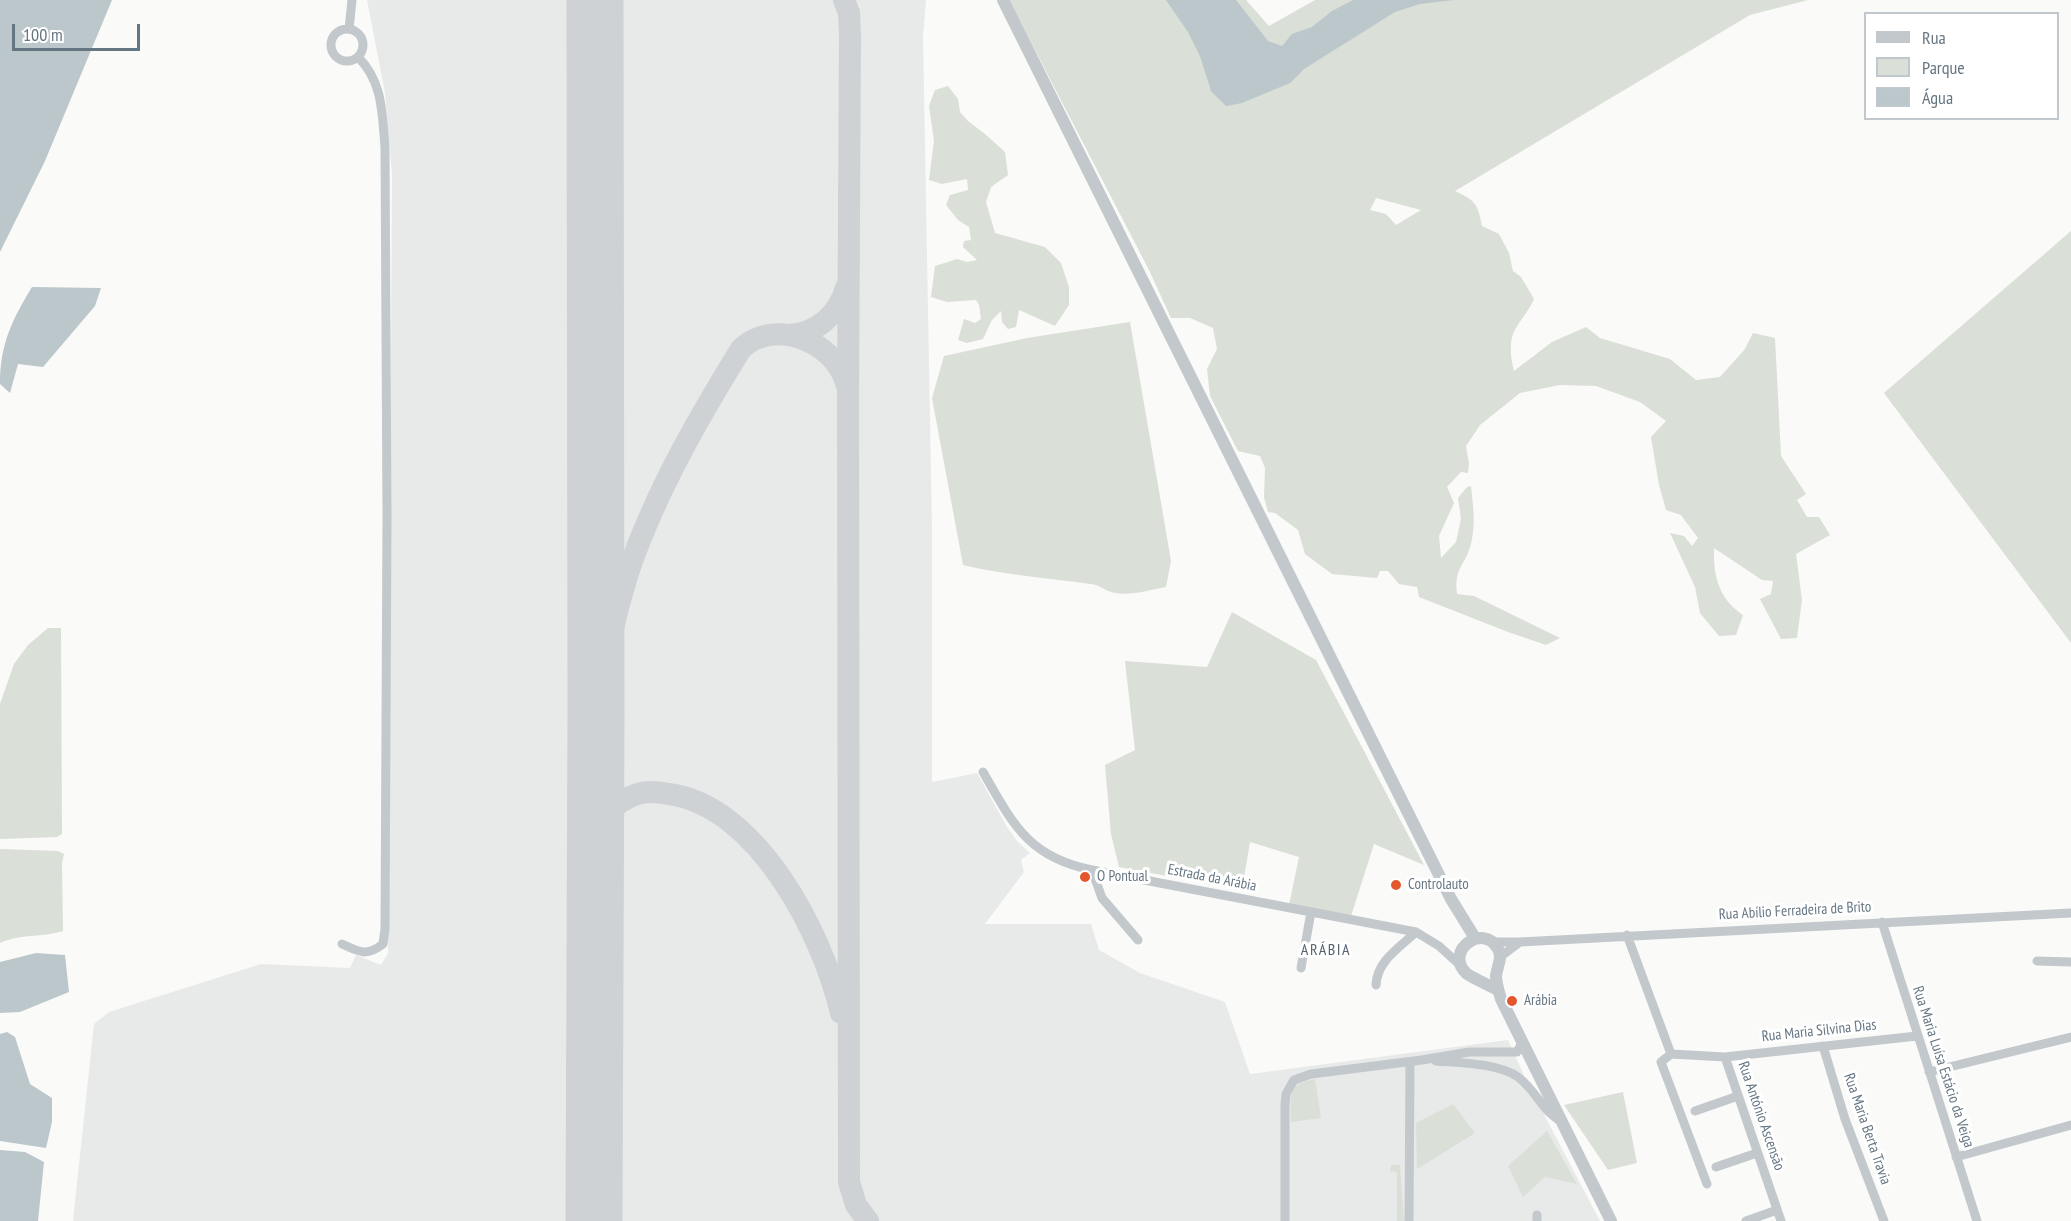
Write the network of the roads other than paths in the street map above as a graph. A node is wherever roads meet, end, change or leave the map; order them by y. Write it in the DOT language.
graph roads {
  1 [pos="352,0"];
  2 [pos="1003,0"];
  3 [pos="349,29"];
  4 [pos="358,57"];
  5 [pos="983,772"];
  6 [pos="1092,870"];
  7 [pos="1311,912"];
  8 [pos="2071,913"];
  9 [pos="1882,922"];
  10 [pos="1416,932"];
  11 [pos="1628,935"];
  12 [pos="1138,940"];
  13 [pos="1492,942"];
  14 [pos="1521,942"];
  15 [pos="342,944"];
  16 [pos="1467,944"];
  17 [pos="1439,946"];
  18 [pos="2037,961"];
  19 [pos="1499,962"];
  20 [pos="2071,962"];
  21 [pos="1461,966"];
  22 [pos="1300,968"];
  23 [pos="1479,978"];
  24 [pos="1376,985"];
  25 [pos="1498,990"];
  26 [pos="1917,1036"];
  27 [pos="2071,1037"];
  28 [pos="1523,1041"];
  29 [pos="1823,1046"];
  30 [pos="1671,1054"];
  31 [pos="1725,1057"];
  32 [pos="1422,1060"];
  33 [pos="1410,1062"];
  34 [pos="1929,1072"];
  35 [pos="1738,1096"];
  36 [pos="1695,1111"];
  37 [pos="1564,1125"];
  38 [pos="2071,1125"];
  39 [pos="1757,1153"];
  40 [pos="1956,1157"];
  41 [pos="1716,1167"];
  42 [pos="1707,1184"];
  43 [pos="1777,1209"];
  44 [pos="1285,1221"];
  45 [pos="1410,1221"];
  46 [pos="1611,1221"];
  47 [pos="1746,1221"];
  48 [pos="1781,1221"];
  49 [pos="1884,1221"];
  50 [pos="1977,1221"];
  1 -- 3 [label="street"];
  2 -- 16 [label="street"];
  3 -- 4 [label="street"];
  3 -- 4 [label="street"];
  4 -- 15 [label="street"];
  5 -- 6 [label="street, Estrada da Arábia"];
  6 -- 7 [label="street, Estrada da Arábia"];
  6 -- 12 [label="street"];
  7 -- 10 [label="street, Estrada da Arábia"];
  7 -- 22 [label="street"];
  8 -- 9 [label="street, Rua Abílio Ferradeira de Brito"];
  9 -- 11 [label="street, Rua Abílio Ferradeira de Brito"];
  9 -- 26 [label="street, Rua Maria Luísa Estácio da Veiga"];
  10 -- 17 [label="street, Estrada da Arábia"];
  10 -- 24 [label="street"];
  11 -- 14 [label="street, Rua Abílio Ferradeira de Brito"];
  11 -- 30 [label="street"];
  13 -- 14 [label="street, Rua Abílio Ferradeira de Brito"];
  13 -- 16 [label="street"];
  13 -- 19 [label="street"];
  14 -- 19 [label="street"];
  16 -- 17 [label="street"];
  16 -- 21 [label="street"];
  17 -- 21 [label="street"];
  18 -- 20 [label="street"];
  19 -- 23 [label="street"];
  19 -- 25 [label="street"];
  21 -- 23 [label="street"];
  23 -- 25 [label="street"];
  25 -- 28 [label="street"];
  26 -- 29 [label="street, Rua Maria Silvina Dias"];
  26 -- 34 [label="street, Rua Maria Luísa Estácio da Veiga"];
  27 -- 34 [label="street"];
  28 -- 32 [label="street"];
  28 -- 37 [label="street"];
  29 -- 31 [label="street, Rua Maria Silvina Dias"];
  29 -- 49 [label="street, Rua Maria Berta Travia"];
  30 -- 31 [label="street, Rua António Ascensão"];
  30 -- 42 [label="street"];
  31 -- 35 [label="street, Rua António Ascensão"];
  32 -- 33 [label="street"];
  32 -- 37 [label="street"];
  33 -- 44 [label="street"];
  33 -- 45 [label="street"];
  34 -- 40 [label="street, Rua Maria Luísa Estácio da Veiga"];
  35 -- 36 [label="street"];
  35 -- 39 [label="street, Rua António Ascensão"];
  37 -- 46 [label="street"];
  38 -- 40 [label="street"];
  39 -- 41 [label="street"];
  39 -- 43 [label="street, Rua António Ascensão"];
  40 -- 50 [label="street, Rua Maria Luísa Estácio da Veiga"];
  43 -- 47 [label="street"];
  43 -- 48 [label="street, Rua António Ascensão"];
}
